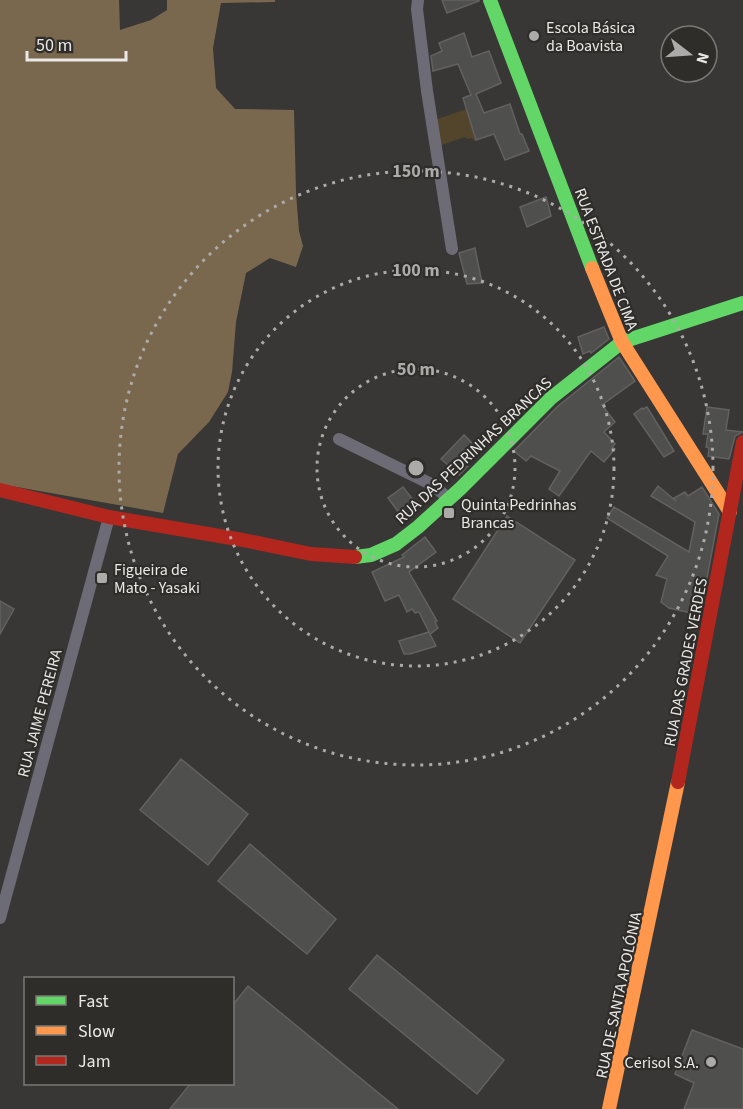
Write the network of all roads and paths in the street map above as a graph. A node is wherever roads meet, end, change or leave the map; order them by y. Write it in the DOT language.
graph roads {
  1 [pos="418,0"];
  2 [pos="490,0"];
  3 [pos="452,249"];
  4 [pos="743,303"];
  5 [pos="622,342"];
  6 [pos="339,439"];
  7 [pos="743,442"];
  8 [pos="0,490"];
  9 [pos="449,499"];
  10 [pos="730,512"];
  11 [pos="109,517"];
  12 [pos="658,887"];
  13 [pos="0,918"];
  14 [pos="609,1109"];
  1 -- 3 [label="street"];
  2 -- 5 [label="street, RUA ESTRADA DE CIMA"];
  4 -- 5 [label="street, RUA DAS PEDRINHAS BRANCAS"];
  5 -- 9 [label="street, RUA DAS PEDRINHAS BRANCAS"];
  5 -- 10 [label="street, RUA ESTRADA DE CIMA"];
  6 -- 9 [label="street"];
  7 -- 10 [label="street, RUA DAS GRADES VERDES"];
  8 -- 11 [label="street, RUA DAS PEDRINHAS BRANCAS"];
  9 -- 11 [label="street, RUA DAS PEDRINHAS BRANCAS"];
  10 -- 12 [label="street, RUA DAS GRADES VERDES"];
  11 -- 13 [label="street, RUA JAIME PEREIRA"];
  12 -- 14 [label="street, RUA DE SANTA APOLÓNIA"];
}
